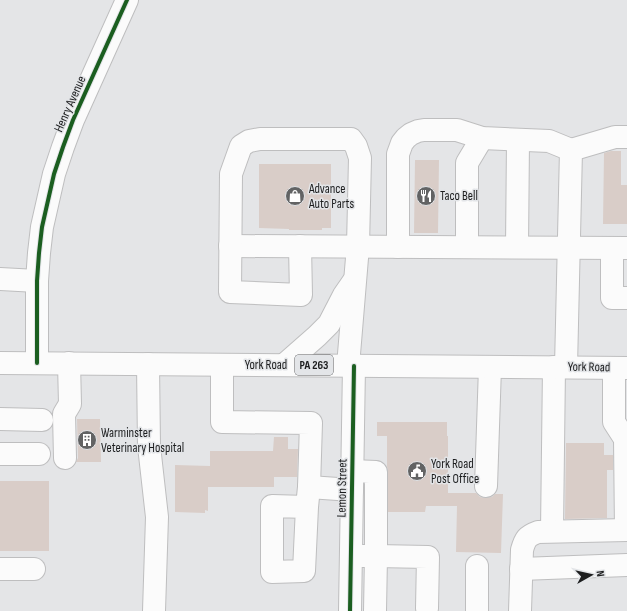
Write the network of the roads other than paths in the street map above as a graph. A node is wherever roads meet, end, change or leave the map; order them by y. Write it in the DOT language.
graph roads {
  1 [pos="127,0"];
  2 [pos="627,137"];
  3 [pos="482,138"];
  4 [pos="518,140"];
  5 [pos="571,150"];
  6 [pos="230,246"];
  7 [pos="300,246"];
  8 [pos="358,246"];
  9 [pos="398,247"];
  10 [pos="467,247"];
  11 [pos="517,247"];
  12 [pos="569,248"];
  13 [pos="619,248"];
  14 [pos="355,277"];
  15 [pos="0,280"];
  16 [pos="37,281"];
  17 [pos="627,298"];
  18 [pos="0,363"];
  19 [pos="37,363"];
  20 [pos="69,363"];
  21 [pos="148,364"];
  22 [pos="222,365"];
  23 [pos="284,365"];
  24 [pos="351,366"];
  25 [pos="490,367"];
  26 [pos="560,367"];
  27 [pos="621,368"];
  28 [pos="0,419"];
  29 [pos="42,420"];
  30 [pos="0,454"];
  31 [pos="39,454"];
  32 [pos="65,458"];
  33 [pos="352,481"];
  34 [pos="486,486"];
  35 [pos="626,530"];
  36 [pos="545,532"];
  37 [pos="351,555"];
  38 [pos="376,556"];
  39 [pos="627,565"];
  40 [pos="477,566"];
  41 [pos="0,569"];
  42 [pos="34,569"];
  43 [pos="521,569"];
  44 [pos="427,608"];
  45 [pos="154,611"];
  46 [pos="350,611"];
  47 [pos="375,611"];
  48 [pos="477,611"];
  49 [pos="520,611"];
  1 -- 16 [label="main road, Henry Avenue"];
  2 -- 5 [label="main road"];
  3 -- 4 [label="main road"];
  3 -- 9 [label="main road"];
  3 -- 10 [label="main road"];
  4 -- 5 [label="main road"];
  4 -- 11 [label="main road"];
  5 -- 12 [label="main road"];
  6 -- 7 [label="main road"];
  6 -- 7 [label="main road"];
  6 -- 8 [label="main road, Lemon Street"];
  7 -- 8 [label="main road"];
  8 -- 9 [label="main road"];
  8 -- 14 [label="main road, Lemon Street"];
  9 -- 10 [label="main road"];
  10 -- 11 [label="main road"];
  11 -- 12 [label="main road"];
  12 -- 13 [label="main road"];
  12 -- 26 [label="main road"];
  13 -- 17 [label="main road"];
  14 -- 23 [label="main road"];
  14 -- 24 [label="main road, Lemon Street"];
  15 -- 16 [label="main road"];
  16 -- 19 [label="main road, Henry Avenue"];
  18 -- 19 [label="main road, York Road / PA 263"];
  19 -- 20 [label="main road, York Road / PA 263"];
  20 -- 21 [label="main road, York Road / PA 263"];
  20 -- 32 [label="main road"];
  21 -- 22 [label="main road, York Road / PA 263"];
  21 -- 45 [label="main road"];
  22 -- 23 [label="main road, York Road / PA 263"];
  22 -- 33 [label="main road"];
  23 -- 24 [label="main road, York Road / PA 263"];
  24 -- 25 [label="main road, York Road / PA 263"];
  24 -- 33 [label="main road, Lemon Street"];
  25 -- 26 [label="main road, York Road / PA 263"];
  25 -- 34 [label="main road"];
  26 -- 27 [label="main road, York Road / PA 263"];
  26 -- 36 [label="main road"];
  27 -- 35 [label="main road"];
  28 -- 29 [label="main road"];
  30 -- 31 [label="main road"];
  33 -- 37 [label="main road, Lemon Street"];
  33 -- 38 [label="main road"];
  35 -- 36 [label="main road"];
  36 -- 43 [label="main road"];
  37 -- 38 [label="main road"];
  37 -- 46 [label="main road, Lemon Street"];
  38 -- 44 [label="main road"];
  38 -- 47 [label="main road"];
  39 -- 43 [label="main road"];
  40 -- 48 [label="main road"];
  41 -- 42 [label="main road"];
  43 -- 49 [label="main road"];
}
